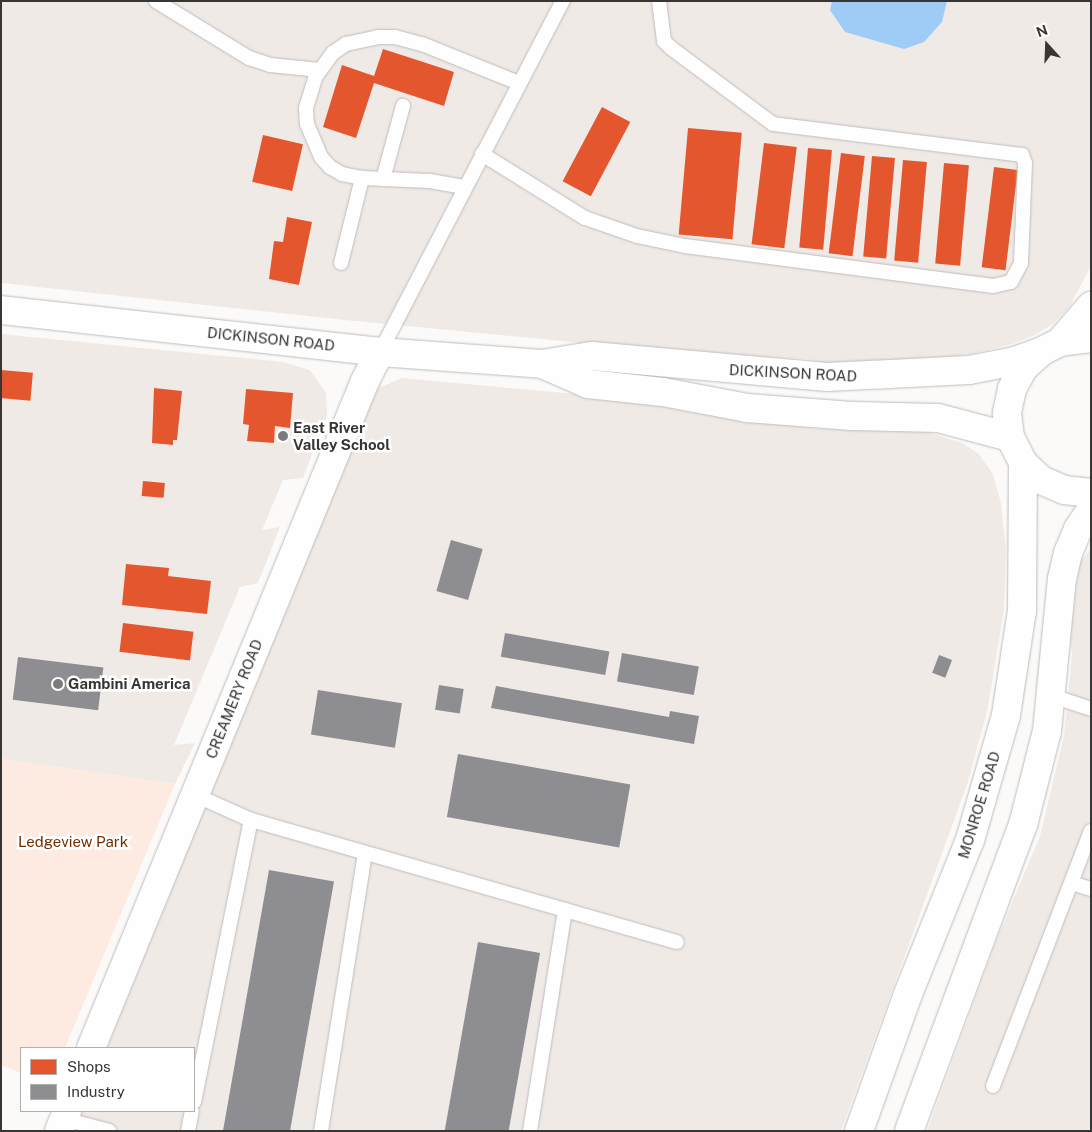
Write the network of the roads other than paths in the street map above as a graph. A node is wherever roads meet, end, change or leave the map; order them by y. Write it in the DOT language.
graph roads {
  1 [pos="156,1"];
  2 [pos="563,1"];
  3 [pos="659,1"];
  4 [pos="320,70"];
  5 [pos="519,83"];
  6 [pos="403,106"];
  7 [pos="482,154"];
  8 [pos="362,178"];
  9 [pos="382,179"];
  10 [pos="464,187"];
  11 [pos="341,263"];
  12 [pos="1091,306"];
  13 [pos="1,310"];
  14 [pos="1091,338"];
  15 [pos="1051,346"];
  16 [pos="380,352"];
  17 [pos="542,364"];
  18 [pos="1010,438"];
  19 [pos="1023,463"];
  20 [pos="1091,493"];
  21 [pos="1091,510"];
  22 [pos="1052,696"];
  23 [pos="1091,710"];
  24 [pos="195,795"];
  25 [pos="251,820"];
  26 [pos="1091,832"];
  27 [pos="366,853"];
  28 [pos="1072,883"];
  29 [pos="1091,889"];
  30 [pos="566,910"];
  31 [pos="677,942"];
  32 [pos="91,1047"];
  33 [pos="993,1086"];
  34 [pos="195,1097"];
  35 [pos="192,1112"];
  36 [pos="63,1120"];
  37 [pos="109,1131"];
  38 [pos="188,1131"];
  39 [pos="321,1131"];
  40 [pos="530,1131"];
  41 [pos="859,1131"];
  42 [pos="910,1131"];
  1 -- 4 [label="lane"];
  2 -- 5 [label="lane"];
  3 -- 7 [label="lane"];
  4 -- 5 [label="lane"];
  4 -- 8 [label="lane"];
  5 -- 7 [label="lane"];
  6 -- 9 [label="lane"];
  7 -- 10 [label="lane"];
  8 -- 9 [label="lane"];
  8 -- 11 [label="lane"];
  9 -- 10 [label="lane"];
  10 -- 16 [label="lane"];
  12 -- 15 [label="street"];
  13 -- 16 [label="street, DICKINSON ROAD"];
  14 -- 15 [label="street, DICKINSON ROAD"];
  15 -- 17 [label="street, DICKINSON ROAD"];
  15 -- 18 [label="street"];
  16 -- 17 [label="street, DICKINSON ROAD"];
  16 -- 24 [label="street, CREAMERY ROAD"];
  17 -- 18 [label="street, DICKINSON ROAD"];
  18 -- 19 [label="street"];
  19 -- 20 [label="street"];
  19 -- 41 [label="street, MONROE ROAD"];
  21 -- 22 [label="street"];
  22 -- 23 [label="lane"];
  22 -- 42 [label="street"];
  24 -- 25 [label="lane"];
  24 -- 32 [label="street, CREAMERY ROAD"];
  25 -- 27 [label="lane"];
  25 -- 34 [label="lane"];
  26 -- 28 [label="lane"];
  27 -- 30 [label="lane"];
  27 -- 39 [label="lane"];
  28 -- 29 [label="lane"];
  28 -- 33 [label="lane"];
  30 -- 31 [label="lane"];
  30 -- 40 [label="lane"];
  35 -- 38 [label="lane"];
  36 -- 37 [label="lane"];
}
